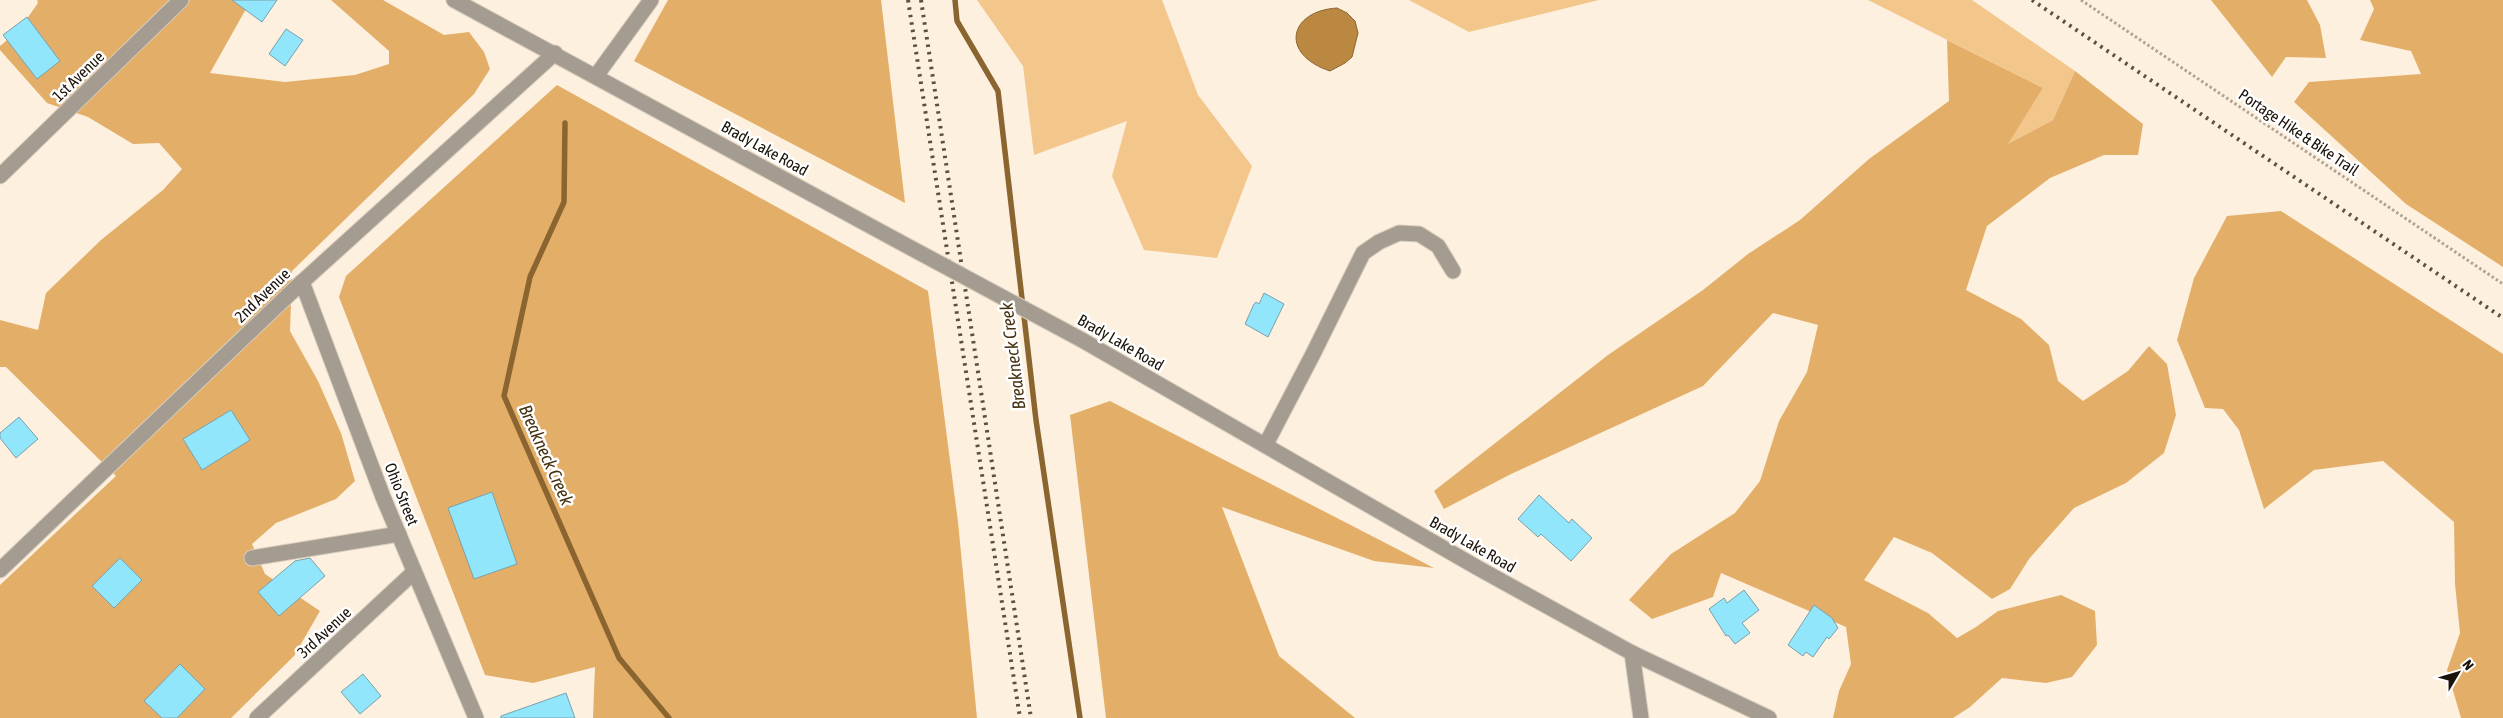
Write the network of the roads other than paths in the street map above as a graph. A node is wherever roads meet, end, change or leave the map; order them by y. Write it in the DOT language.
graph roads {
  1 [pos="181,0"];
  2 [pos="454,0"];
  3 [pos="651,0"];
  4 [pos="555,53"];
  5 [pos="596,76"];
  6 [pos="0,176"];
  7 [pos="1453,272"];
  8 [pos="302,282"];
  9 [pos="1266,444"];
  10 [pos="399,534"];
  11 [pos="252,558"];
  12 [pos="0,570"];
  13 [pos="414,572"];
  14 [pos="1632,653"];
  15 [pos="257,718"];
  16 [pos="476,718"];
  17 [pos="1641,718"];
  18 [pos="1769,718"];
  1 -- 6 [label="street, 1st Avenue"];
  2 -- 4 [label="street, Brady Lake Road"];
  3 -- 5 [label="street"];
  4 -- 5 [label="street, Brady Lake Road"];
  4 -- 8 [label="street, 2nd Avenue"];
  5 -- 9 [label="street, Brady Lake Road, bridge"];
  7 -- 9 [label="street"];
  8 -- 10 [label="street, Ohio Street"];
  8 -- 12 [label="street, 2nd Avenue"];
  9 -- 14 [label="street, Brady Lake Road"];
  10 -- 11 [label="street"];
  10 -- 13 [label="street, Ohio Street"];
  13 -- 15 [label="street, 3rd Avenue"];
  13 -- 16 [label="street, Ohio Street"];
  14 -- 17 [label="street"];
  14 -- 18 [label="street, Brady Lake Road"];
}
